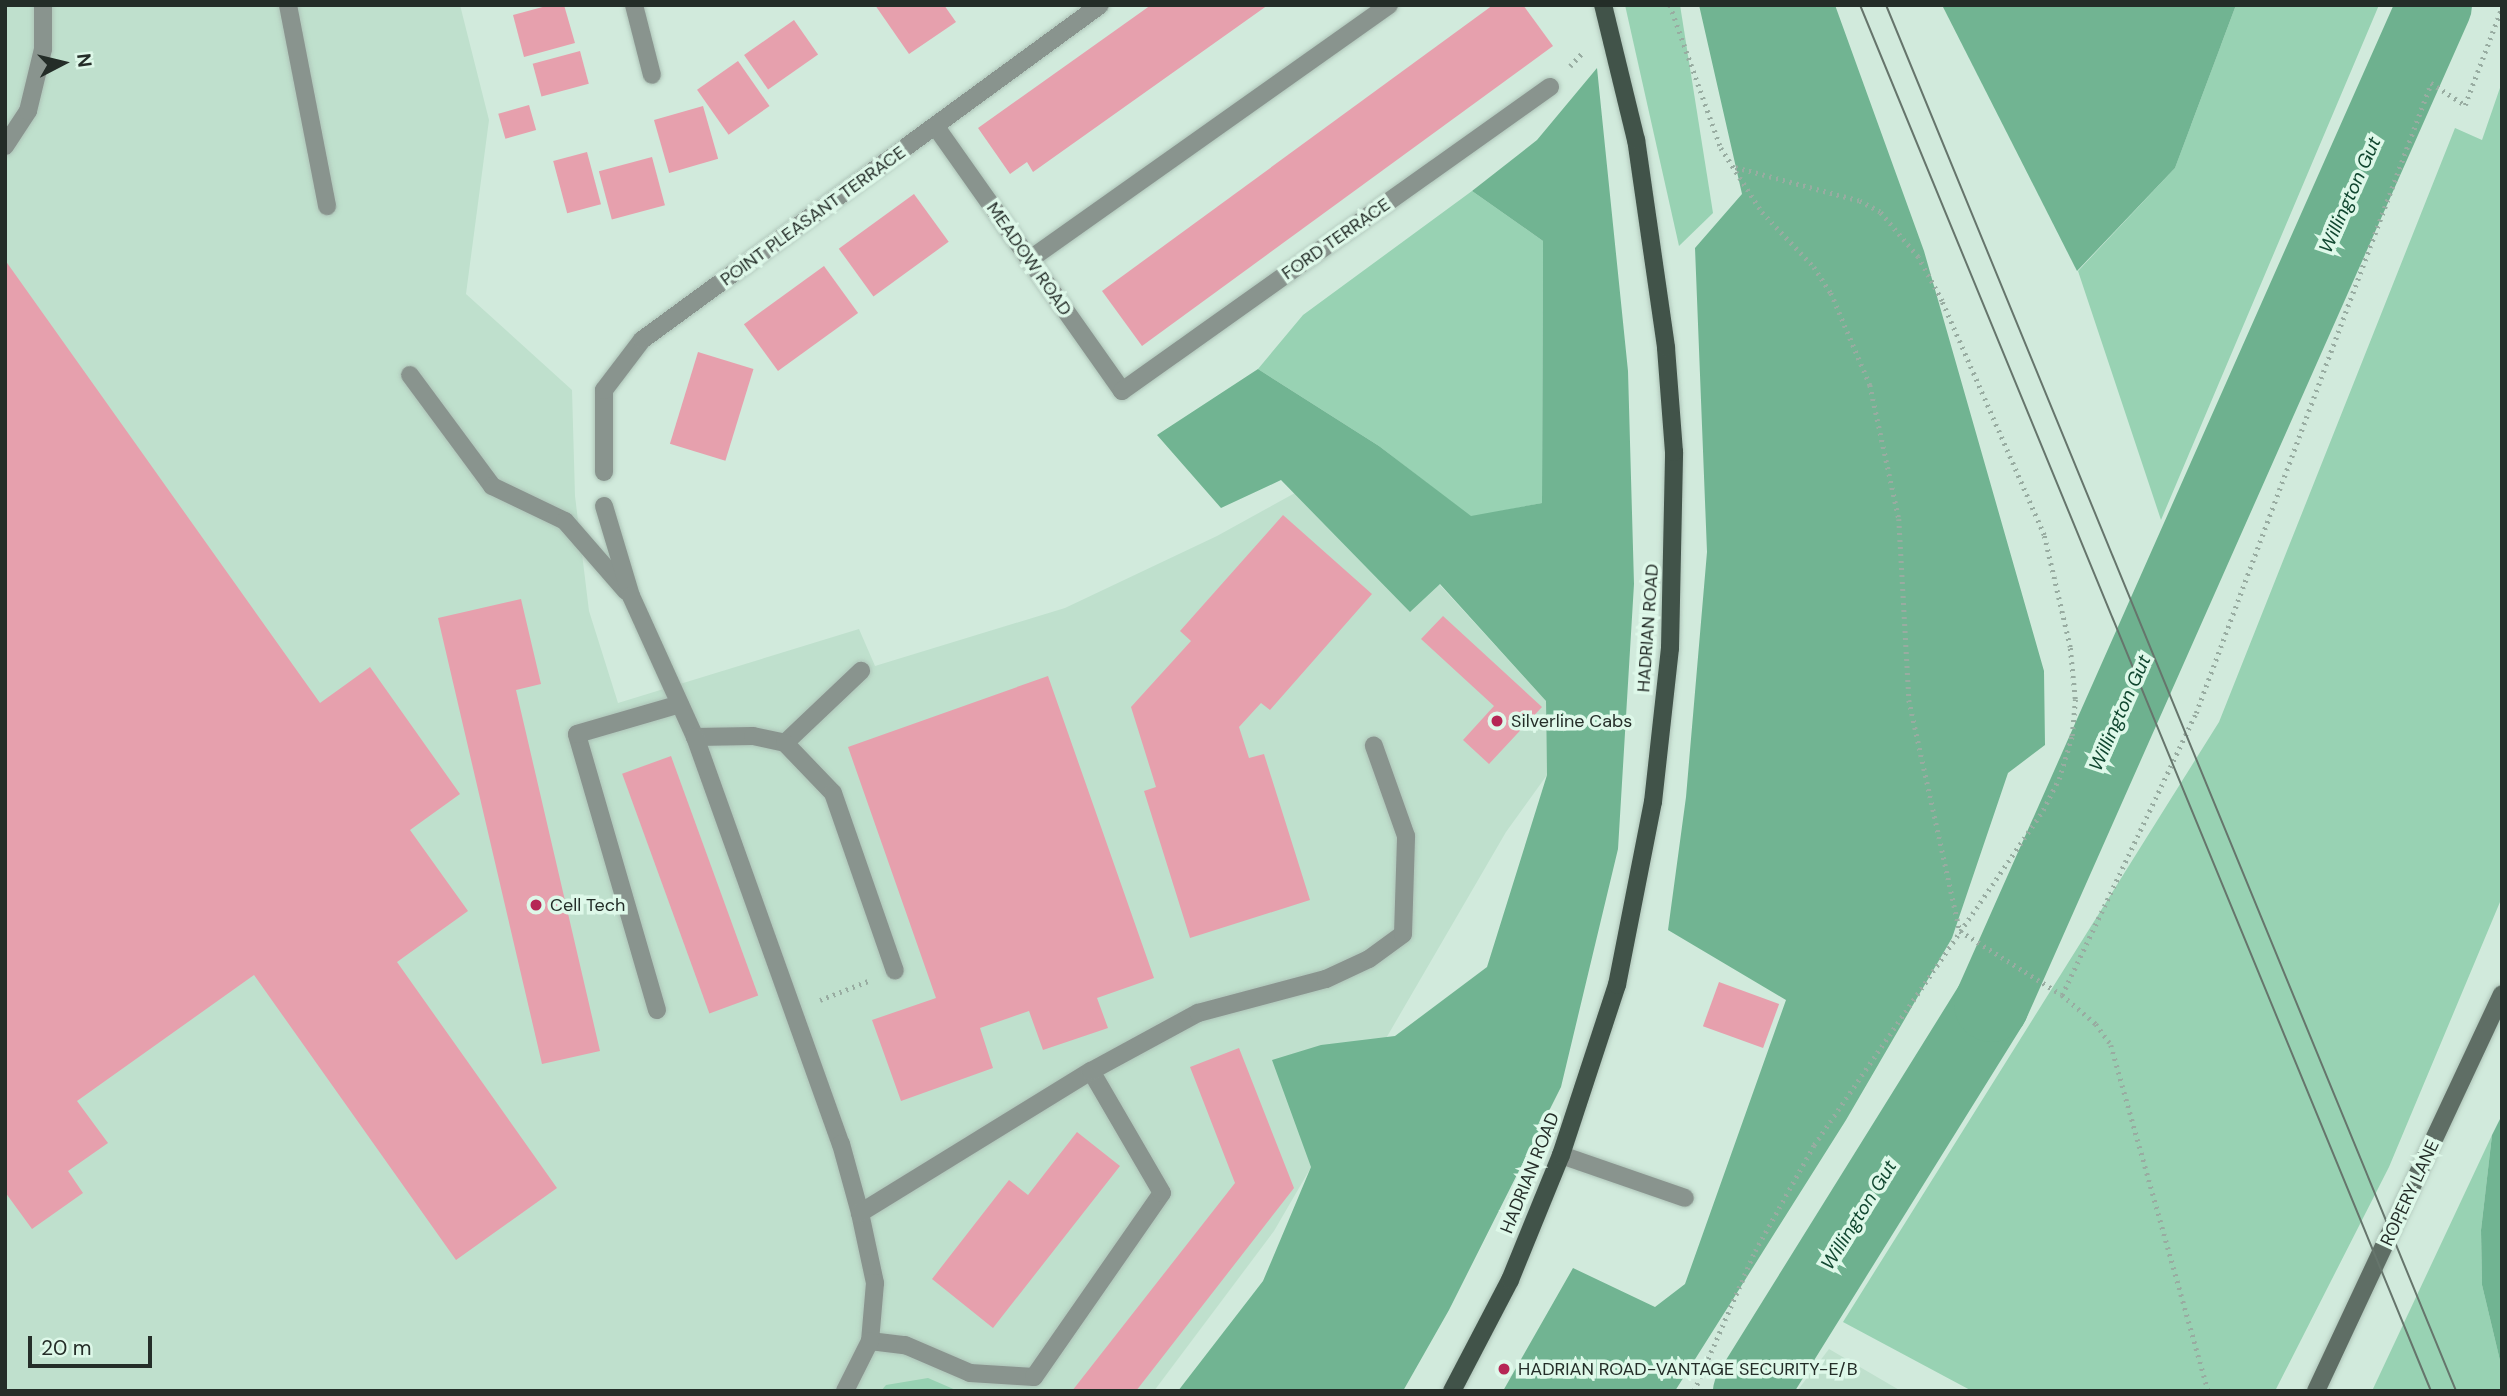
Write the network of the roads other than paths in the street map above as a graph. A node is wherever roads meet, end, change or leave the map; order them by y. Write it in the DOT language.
graph roads {
  1 [pos="43,5"];
  2 [pos="288,5"];
  3 [pos="1100,5"];
  4 [pos="1389,5"];
  5 [pos="1603,5"];
  6 [pos="638,6"];
  7 [pos="652,75"];
  8 [pos="1550,87"];
  9 [pos="936,127"];
  10 [pos="5,146"];
  11 [pos="327,206"];
  12 [pos="1029,260"];
  13 [pos="410,375"];
  14 [pos="1122,391"];
  15 [pos="604,472"];
  16 [pos="604,506"];
  17 [pos="631,596"];
  18 [pos="861,671"];
  19 [pos="680,704"];
  20 [pos="695,737"];
  21 [pos="785,743"];
  22 [pos="1374,746"];
  23 [pos="895,971"];
  24 [pos="2502,994"];
  25 [pos="656,1010"];
  26 [pos="1091,1071"];
  27 [pos="1561,1155"];
  28 [pos="1685,1198"];
  29 [pos="860,1213"];
  30 [pos="870,1341"];
  31 [pos="845,1391"];
  32 [pos="1452,1391"];
  33 [pos="2316,1391"];
  1 -- 10 [label="street"];
  2 -- 11 [label="street"];
  3 -- 9 [label="street, POINT PLEASANT TERRACE"];
  4 -- 12 [label="street"];
  5 -- 27 [label="main road, HADRIAN ROAD"];
  6 -- 7 [label="street"];
  8 -- 14 [label="street, FORD TERRACE"];
  9 -- 12 [label="street, MEADOW ROAD"];
  9 -- 15 [label="street, POINT PLEASANT TERRACE"];
  12 -- 14 [label="street, MEADOW ROAD"];
  13 -- 17 [label="street"];
  16 -- 17 [label="street"];
  17 -- 19 [label="street"];
  18 -- 21 [label="street"];
  19 -- 20 [label="street"];
  19 -- 25 [label="street"];
  20 -- 21 [label="street"];
  20 -- 29 [label="street"];
  21 -- 23 [label="street"];
  22 -- 26 [label="street"];
  24 -- 33 [label="street, ROPERY LANE"];
  26 -- 29 [label="street"];
  26 -- 30 [label="street"];
  27 -- 28 [label="street"];
  27 -- 32 [label="main road, HADRIAN ROAD"];
  29 -- 30 [label="street"];
  30 -- 31 [label="street"];
}
